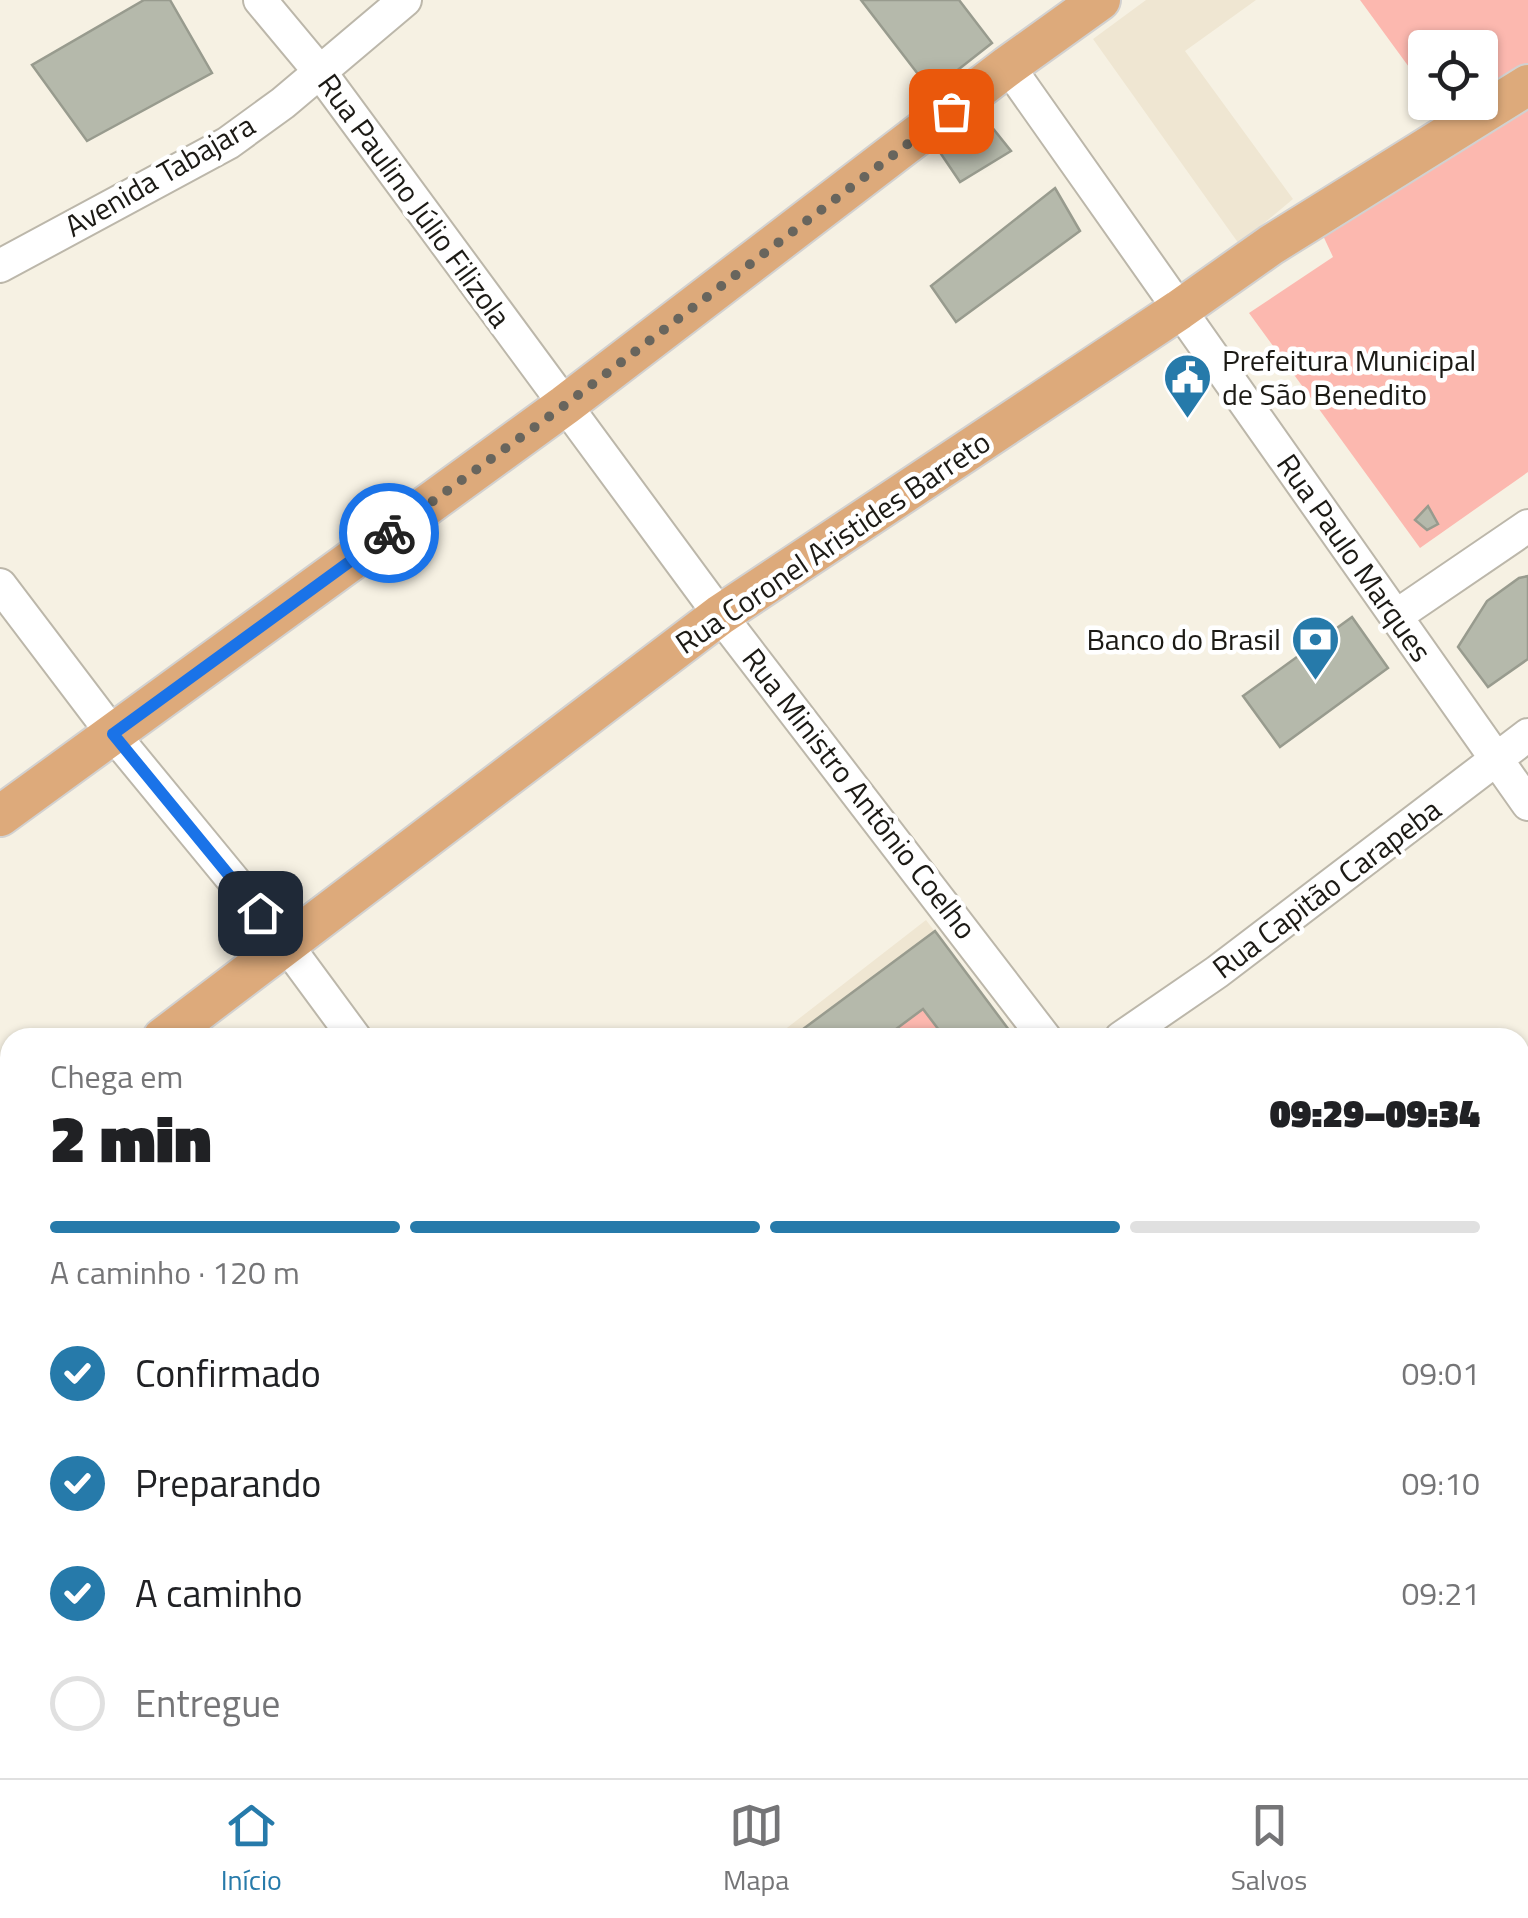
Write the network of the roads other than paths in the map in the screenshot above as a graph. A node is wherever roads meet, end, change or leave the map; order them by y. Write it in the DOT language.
graph roads {
  1 [pos="260,0"];
  2 [pos="406,0"];
  3 [pos="1100,0"];
  4 [pos="1008,66"];
  5 [pos="320,72"];
  6 [pos="1528,84"];
  7 [pos="0,266"];
  8 [pos="1179,310"];
  9 [pos="565,405"];
  10 [pos="1528,526"];
  11 [pos="0,585"];
  12 [pos="720,615"];
  13 [pos="1396,616"];
  14 [pos="113,734"];
  15 [pos="1528,735"];
  16 [pos="1496,761"];
  17 [pos="1528,804"];
  18 [pos="0,816"];
  19 [pos="285,942"];
  20 [pos="176,1028"];
  21 [pos="348,1028"];
  22 [pos="1037,1028"];
  23 [pos="1136,1028"];
  1 -- 5 [label="street, Rua Paulino Júlio Filizola"];
  2 -- 5 [label="street, Avenida Tabajara"];
  3 -- 4 [label="main road"];
  4 -- 8 [label="street, Rua Paulo Marques"];
  4 -- 9 [label="main road"];
  5 -- 7 [label="street, Avenida Tabajara"];
  5 -- 9 [label="street, Rua Paulino Júlio Filizola"];
  6 -- 8 [label="main road, Rua Coronel Aristides Barreto"];
  8 -- 12 [label="main road, Rua Coronel Aristides Barreto"];
  8 -- 13 [label="street, Rua Paulo Marques"];
  9 -- 12 [label="street, Rua Ministro Antônio Coelho"];
  9 -- 14 [label="main road"];
  10 -- 13 [label="street"];
  11 -- 14 [label="street"];
  12 -- 19 [label="main road, Rua Coronel Aristides Barreto"];
  12 -- 22 [label="street, Rua Ministro Antônio Coelho"];
  13 -- 16 [label="street, Rua Paulo Marques"];
  14 -- 18 [label="main road"];
  14 -- 19 [label="street"];
  15 -- 16 [label="street, Rua Capitão Carapeba"];
  16 -- 17 [label="street, Rua Paulo Marques"];
  16 -- 23 [label="street, Rua Capitão Carapeba"];
  19 -- 20 [label="main road, Rua Coronel Aristides Barreto"];
  19 -- 21 [label="street"];
}
